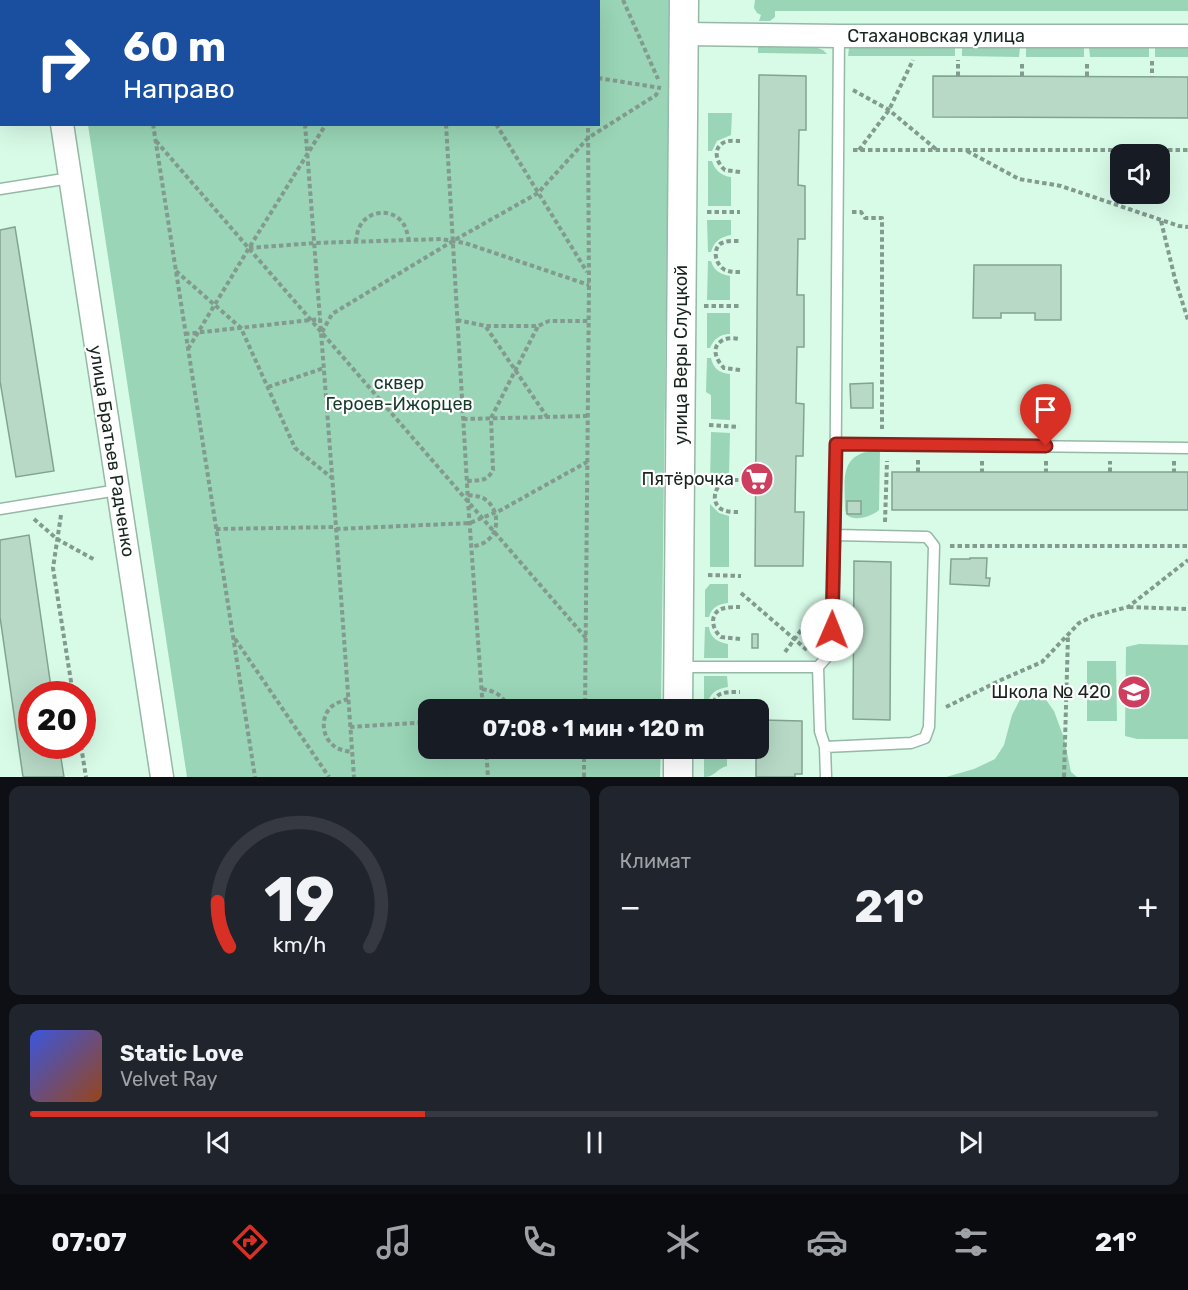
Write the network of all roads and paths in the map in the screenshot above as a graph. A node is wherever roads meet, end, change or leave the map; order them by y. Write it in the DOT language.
graph roads {
  1 [pos="623,0"];
  2 [pos="684,0"];
  3 [pos="684,34"];
  4 [pos="839,36"];
  5 [pos="1188,36"];
  6 [pos="913,60"];
  7 [pos="958,60"];
  8 [pos="1022,61"];
  9 [pos="1087,61"];
  10 [pos="1152,61"];
  11 [pos="958,76"];
  12 [pos="1022,76"];
  13 [pos="1087,76"];
  14 [pos="1152,76"];
  15 [pos="600,78"];
  16 [pos="838,82"];
  17 [pos="664,88"];
  18 [pos="889,110"];
  19 [pos="62,126"];
  20 [pos="153,126"];
  21 [pos="305,126"];
  22 [pos="325,126"];
  23 [pos="446,126"];
  24 [pos="497,126"];
  25 [pos="588,126"];
  26 [pos="588,138"];
  27 [pos="156,141"];
  28 [pos="740,141"];
  29 [pos="838,150"];
  30 [pos="859,150"];
  31 [pos="938,150"];
  32 [pos="966,150"];
  33 [pos="1188,150"];
  34 [pos="308,155"];
  35 [pos="740,172"];
  36 [pos="70,178"];
  37 [pos="0,189"];
  38 [pos="538,193"];
  39 [pos="704,212"];
  40 [pos="740,212"];
  41 [pos="838,212"];
  42 [pos="1161,220"];
  43 [pos="1188,227"];
  44 [pos="409,240"];
  45 [pos="740,241"];
  46 [pos="356,242"];
  47 [pos="453,242"];
  48 [pos="315,243"];
  49 [pos="249,248"];
  50 [pos="710,256"];
  51 [pos="716,256"];
  52 [pos="176,271"];
  53 [pos="740,272"];
  54 [pos="589,274"];
  55 [pos="589,285"];
  56 [pos="215,304"];
  57 [pos="703,306"];
  58 [pos="740,306"];
  59 [pos="320,319"];
  60 [pos="310,320"];
  61 [pos="457,320"];
  62 [pos="588,321"];
  63 [pos="1188,321"];
  64 [pos="486,326"];
  65 [pos="538,326"];
  66 [pos="242,328"];
  67 [pos="198,333"];
  68 [pos="321,333"];
  69 [pos="185,334"];
  70 [pos="740,339"];
  71 [pos="188,350"];
  72 [pos="709,353"];
  73 [pos="715,353"];
  74 [pos="324,368"];
  75 [pos="740,370"];
  76 [pos="516,372"];
  77 [pos="268,387"];
  78 [pos="588,416"];
  79 [pos="547,417"];
  80 [pos="463,418"];
  81 [pos="491,418"];
  82 [pos="710,425"];
  83 [pos="739,427"];
  84 [pos="836,444"];
  85 [pos="885,445"];
  86 [pos="1188,448"];
  87 [pos="587,462"];
  88 [pos="332,478"];
  89 [pos="739,480"];
  90 [pos="467,481"];
  91 [pos="118,490"];
  92 [pos="468,495"];
  93 [pos="64,499"];
  94 [pos="468,501"];
  95 [pos="20,506"];
  96 [pos="0,509"];
  97 [pos="738,512"];
  98 [pos="495,513"];
  99 [pos="483,518"];
  100 [pos="470,523"];
  101 [pos="336,528"];
  102 [pos="216,529"];
  103 [pos="494,532"];
  104 [pos="835,535"];
  105 [pos="885,536"];
  106 [pos="57,539"];
  107 [pos="934,546"];
  108 [pos="1188,546"];
  109 [pos="472,547"];
  110 [pos="95,560"];
  111 [pos="1188,560"];
  112 [pos="708,575"];
  113 [pos="741,576"];
  114 [pos="833,587"];
  115 [pos="741,593"];
  116 [pos="740,607"];
  117 [pos="1128,607"];
  118 [pos="1188,609"];
  119 [pos="707,622"];
  120 [pos="713,622"];
  121 [pos="1068,635"];
  122 [pos="233,636"];
  123 [pos="586,638"];
  124 [pos="740,639"];
  125 [pos="794,639"];
  126 [pos="820,665"];
  127 [pos="679,667"];
  128 [pos="775,668"];
  129 [pos="71,681"];
  130 [pos="482,689"];
  131 [pos="740,692"];
  132 [pos="348,699"];
  133 [pos="482,699"];
  134 [pos="504,699"];
  135 [pos="585,699"];
  136 [pos="678,699"];
  137 [pos="714,699"];
  138 [pos="929,715"];
  139 [pos="418,723"];
  140 [pos="350,727"];
  141 [pos="825,747"];
  142 [pos="352,752"];
  143 [pos="83,759"];
  144 [pos="487,759"];
  145 [pos="584,759"];
  146 [pos="678,759"];
  147 [pos="86,777"];
  148 [pos="162,777"];
  149 [pos="255,777"];
  150 [pos="329,777"];
  151 [pos="354,777"];
  152 [pos="488,777"];
  153 [pos="584,777"];
  154 [pos="678,777"];
  155 [pos="826,777"];
  156 [pos="1064,777"];
  1 -- 17 [label="path"];
  2 -- 3 [label="street, улица Веры Слуцкой"];
  3 -- 4 [label="street, Стахановская улица"];
  3 -- 127 [label="street, улица Веры Слуцкой"];
  4 -- 5 [label="street, Стахановская улица"];
  4 -- 16 [label="lane"];
  6 -- 18 [label="path"];
  7 -- 11 [label="path"];
  8 -- 12 [label="path"];
  9 -- 13 [label="path"];
  10 -- 14 [label="path"];
  15 -- 17 [label="path"];
  16 -- 18 [label="path"];
  16 -- 29 [label="lane"];
  17 -- 26 [label="path"];
  18 -- 30 [label="path"];
  18 -- 31 [label="path"];
  19 -- 36 [label="street, улица Братьев Радченко"];
  20 -- 27 [label="path"];
  21 -- 34 [label="path"];
  22 -- 34 [label="path"];
  23 -- 47 [label="path"];
  24 -- 38 [label="path"];
  25 -- 26 [label="path"];
  26 -- 38 [label="path"];
  26 -- 54 [label="path"];
  27 -- 49 [label="path"];
  27 -- 52 [label="path"];
  28 -- 35 [label="path"];
  29 -- 30 [label="path"];
  29 -- 41 [label="lane"];
  30 -- 31 [label="path"];
  31 -- 32 [label="path"];
  32 -- 33 [label="path"];
  32 -- 42 [label="path"];
  34 -- 48 [label="path"];
  34 -- 49 [label="path"];
  36 -- 37 [label="lane"];
  36 -- 91 [label="street, улица Братьев Радченко"];
  38 -- 47 [label="path"];
  38 -- 54 [label="path"];
  39 -- 40 [label="path"];
  41 -- 84 [label="lane"];
  41 -- 85 [label="path"];
  42 -- 43 [label="path"];
  42 -- 63 [label="path"];
  44 -- 46 [label="path"];
  44 -- 46 [label="path"];
  44 -- 47 [label="path"];
  45 -- 51 [label="path"];
  46 -- 48 [label="path"];
  47 -- 55 [label="path"];
  47 -- 61 [label="path"];
  47 -- 68 [label="path"];
  48 -- 49 [label="path"];
  48 -- 59 [label="path"];
  49 -- 56 [label="path"];
  49 -- 60 [label="path"];
  50 -- 51 [label="path"];
  51 -- 53 [label="path"];
  52 -- 56 [label="path"];
  52 -- 69 [label="path"];
  54 -- 55 [label="path"];
  55 -- 62 [label="path"];
  56 -- 66 [label="path"];
  56 -- 67 [label="path"];
  57 -- 58 [label="path"];
  59 -- 60 [label="path"];
  59 -- 68 [label="path"];
  60 -- 66 [label="path"];
  60 -- 68 [label="path"];
  61 -- 64 [label="path"];
  61 -- 80 [label="path"];
  62 -- 65 [label="path"];
  62 -- 78 [label="path"];
  64 -- 65 [label="path"];
  64 -- 76 [label="path"];
  65 -- 76 [label="path"];
  66 -- 67 [label="path"];
  66 -- 77 [label="path"];
  67 -- 69 [label="path"];
  67 -- 71 [label="path"];
  68 -- 74 [label="path"];
  68 -- 94 [label="path"];
  69 -- 71 [label="path"];
  70 -- 73 [label="path"];
  71 -- 102 [label="path"];
  72 -- 73 [label="path"];
  73 -- 75 [label="path"];
  74 -- 77 [label="path"];
  74 -- 88 [label="path"];
  76 -- 79 [label="path"];
  76 -- 81 [label="path"];
  77 -- 88 [label="path"];
  78 -- 79 [label="path"];
  78 -- 87 [label="path"];
  79 -- 81 [label="path"];
  80 -- 81 [label="path"];
  80 -- 90 [label="path"];
  81 -- 90 [label="path"];
  82 -- 83 [label="path"];
  84 -- 85 [label="lane"];
  84 -- 104 [label="lane"];
  85 -- 86 [label="lane"];
  85 -- 105 [label="path"];
  87 -- 98 [label="path"];
  87 -- 123 [label="path"];
  88 -- 101 [label="path"];
  89 -- 97 [label="path"];
  90 -- 92 [label="path"];
  91 -- 93 [label="lane"];
  91 -- 148 [label="street, улица Братьев Радченко"];
  92 -- 94 [label="path"];
  92 -- 98 [label="path"];
  93 -- 95 [label="lane"];
  93 -- 106 [label="path"];
  94 -- 99 [label="path"];
  94 -- 100 [label="path"];
  95 -- 96 [label="lane"];
  95 -- 106 [label="path"];
  98 -- 99 [label="path"];
  98 -- 103 [label="path"];
  99 -- 100 [label="path"];
  99 -- 103 [label="path"];
  100 -- 101 [label="path"];
  100 -- 109 [label="path"];
  101 -- 102 [label="path"];
  101 -- 132 [label="path"];
  102 -- 122 [label="path"];
  103 -- 109 [label="path"];
  103 -- 123 [label="path"];
  104 -- 105 [label="lane"];
  104 -- 114 [label="lane"];
  105 -- 107 [label="lane"];
  106 -- 110 [label="path"];
  106 -- 129 [label="path"];
  107 -- 108 [label="path"];
  107 -- 138 [label="lane"];
  109 -- 130 [label="path"];
  111 -- 117 [label="path"];
  112 -- 113 [label="path"];
  114 -- 125 [label="path"];
  114 -- 126 [label="lane"];
  115 -- 125 [label="path"];
  116 -- 120 [label="path"];
  117 -- 118 [label="path"];
  117 -- 121 [label="path"];
  119 -- 120 [label="path"];
  120 -- 124 [label="path"];
  121 -- 138 [label="path"];
  121 -- 156 [label="path"];
  122 -- 149 [label="path"];
  122 -- 150 [label="path"];
  123 -- 135 [label="path"];
  125 -- 126 [label="path"];
  125 -- 128 [label="path"];
  126 -- 128 [label="lane"];
  126 -- 141 [label="lane"];
  127 -- 128 [label="lane"];
  127 -- 136 [label="street, улица Веры Слуцкой"];
  130 -- 133 [label="path"];
  130 -- 134 [label="path"];
  131 -- 137 [label="path"];
  132 -- 140 [label="path"];
  132 -- 142 [label="path"];
  138 -- 141 [label="lane"];
  139 -- 140 [label="path"];
  140 -- 142 [label="path"];
  141 -- 155 [label="lane"];
  142 -- 151 [label="path"];
  143 -- 147 [label="path"];
  144 -- 152 [label="path"];
  145 -- 153 [label="path"];
  146 -- 154 [label="street"];
}
